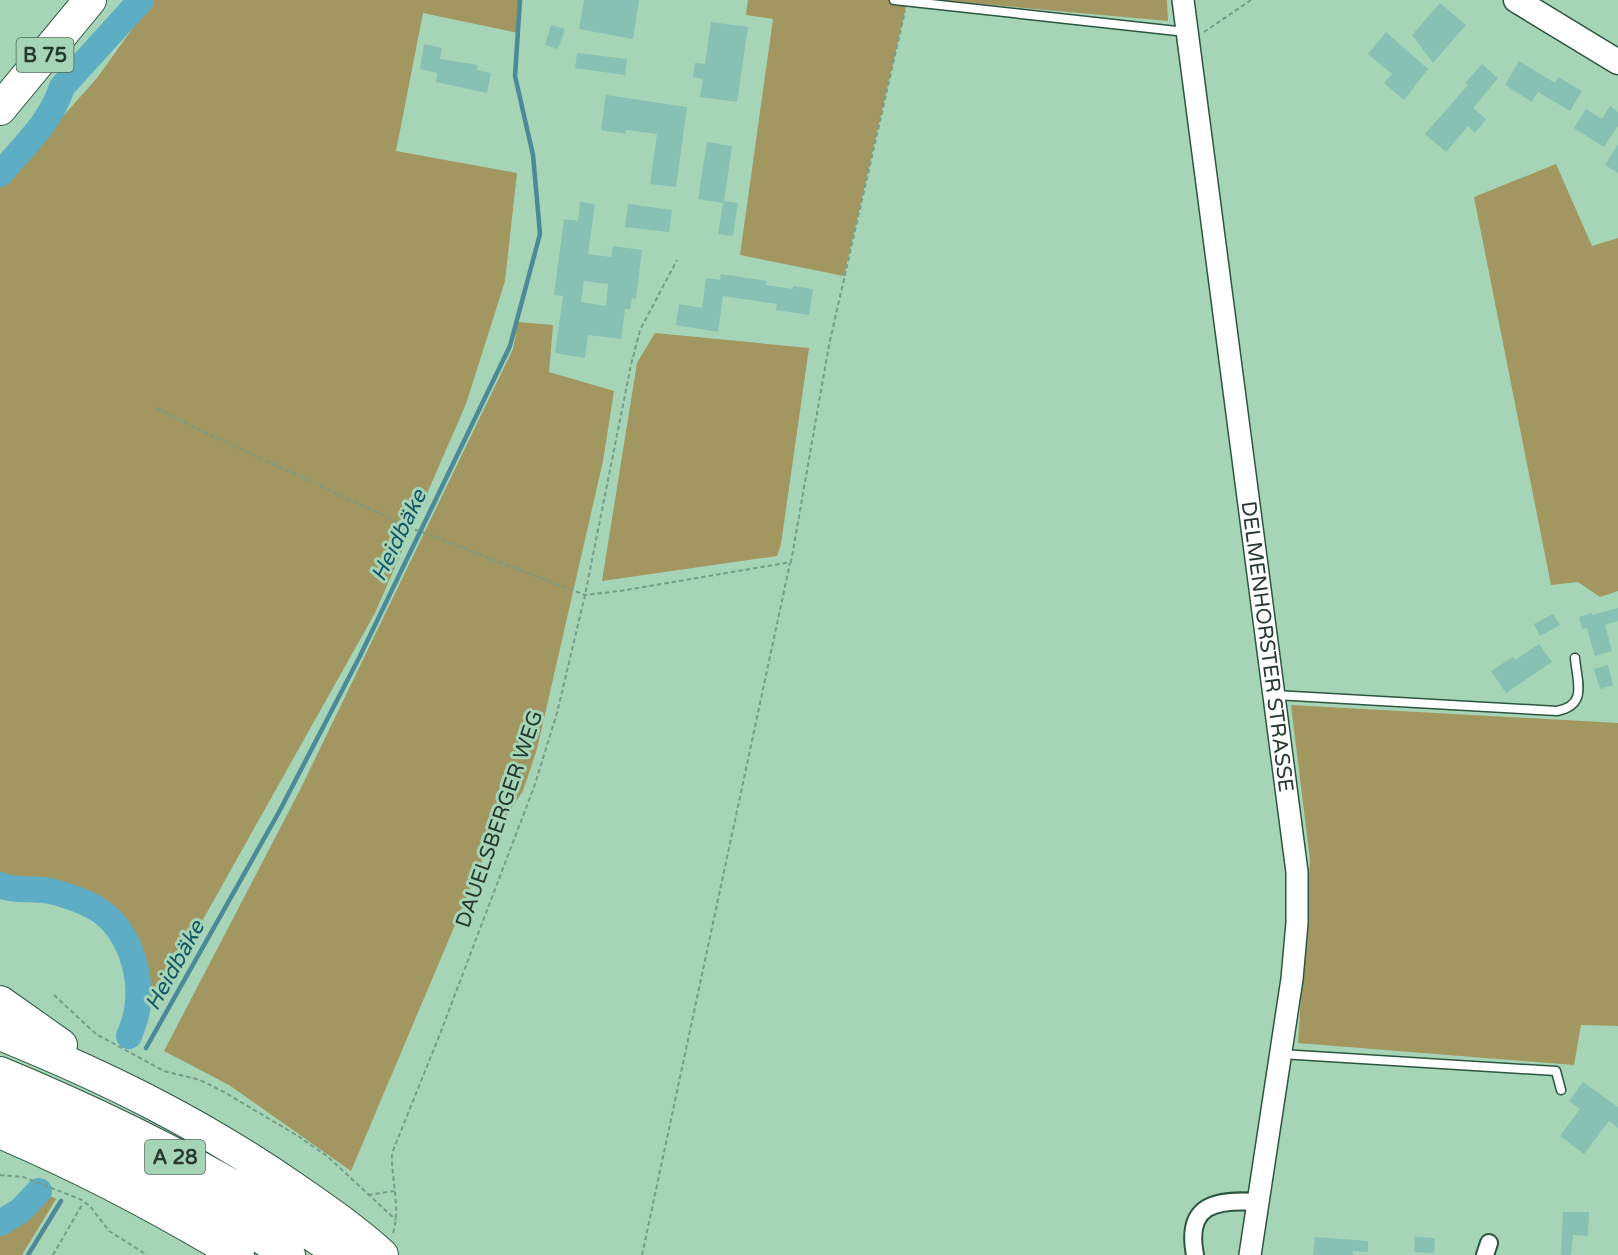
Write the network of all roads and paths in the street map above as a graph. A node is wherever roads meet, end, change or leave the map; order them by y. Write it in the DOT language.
graph roads {
  1 [pos="68,0"];
  2 [pos="90,0"];
  3 [pos="894,0"];
  4 [pos="1183,0"];
  5 [pos="1251,0"];
  6 [pos="1516,0"];
  7 [pos="908,2"];
  8 [pos="1189,36"];
  9 [pos="1618,62"];
  10 [pos="0,82"];
  11 [pos="0,109"];
  12 [pos="677,260"];
  13 [pos="157,408"];
  14 [pos="790,562"];
  15 [pos="585,595"];
  16 [pos="1575,658"];
  17 [pos="1274,695"];
  18 [pos="54,995"];
  19 [pos="0,1002"];
  20 [pos="0,1034"];
  21 [pos="1281,1054"];
  22 [pos="0,1073"];
  23 [pos="116,1084"];
  24 [pos="1561,1090"];
  25 [pos="0,1103"];
  26 [pos="0,1132"];
  27 [pos="0,1144"];
  28 [pos="57,1157"];
  29 [pos="0,1175"];
  30 [pos="394,1191"];
  31 [pos="368,1195"];
  32 [pos="83,1202"];
  33 [pos="1258,1203"];
  34 [pos="396,1220"];
  35 [pos="386,1247"];
  36 [pos="53,1255"];
  37 [pos="147,1255"];
  38 [pos="238,1255"];
  39 [pos="289,1255"];
  40 [pos="342,1255"];
  41 [pos="642,1255"];
  42 [pos="1195,1255"];
  43 [pos="1250,1255"];
  1 -- 10 [label="highway, B 75"];
  2 -- 11 [label="highway, B 75"];
  3 -- 7 [label="lane"];
  4 -- 8 [label="street, DELMENHORSTER STRASSE"];
  5 -- 8 [label="path"];
  6 -- 9 [label="main road"];
  7 -- 8 [label="lane"];
  7 -- 14 [label="path"];
  8 -- 17 [label="street, DELMENHORSTER STRASSE"];
  12 -- 15 [label="path, DAUELSBERGER WEG"];
  13 -- 15 [label="path"];
  14 -- 15 [label="path"];
  14 -- 41 [label="path"];
  15 -- 30 [label="path, DAUELSBERGER WEG"];
  16 -- 17 [label="lane"];
  17 -- 21 [label="street, DELMENHORSTER STRASSE"];
  18 -- 31 [label="path"];
  19 -- 23 [label="highway"];
  20 -- 23 [label="highway"];
  21 -- 24 [label="lane"];
  21 -- 33 [label="street, DELMENHORSTER STRASSE"];
  22 -- 40 [label="highway, A 28"];
  23 -- 35 [label="highway"];
  25 -- 39 [label="highway, A 28"];
  26 -- 28 [label="highway"];
  27 -- 28 [label="highway"];
  28 -- 38 [label="highway"];
  29 -- 32 [label="path"];
  30 -- 31 [label="path"];
  30 -- 34 [label="path, DAUELSBERGER WEG"];
  31 -- 34 [label="path"];
  32 -- 36 [label="path"];
  32 -- 37 [label="path"];
  33 -- 42 [label="street"];
  33 -- 43 [label="street, DELMENHORSTER STRASSE"];
  34 -- 35 [label="path, DAUELSBERGER WEG"];
}
